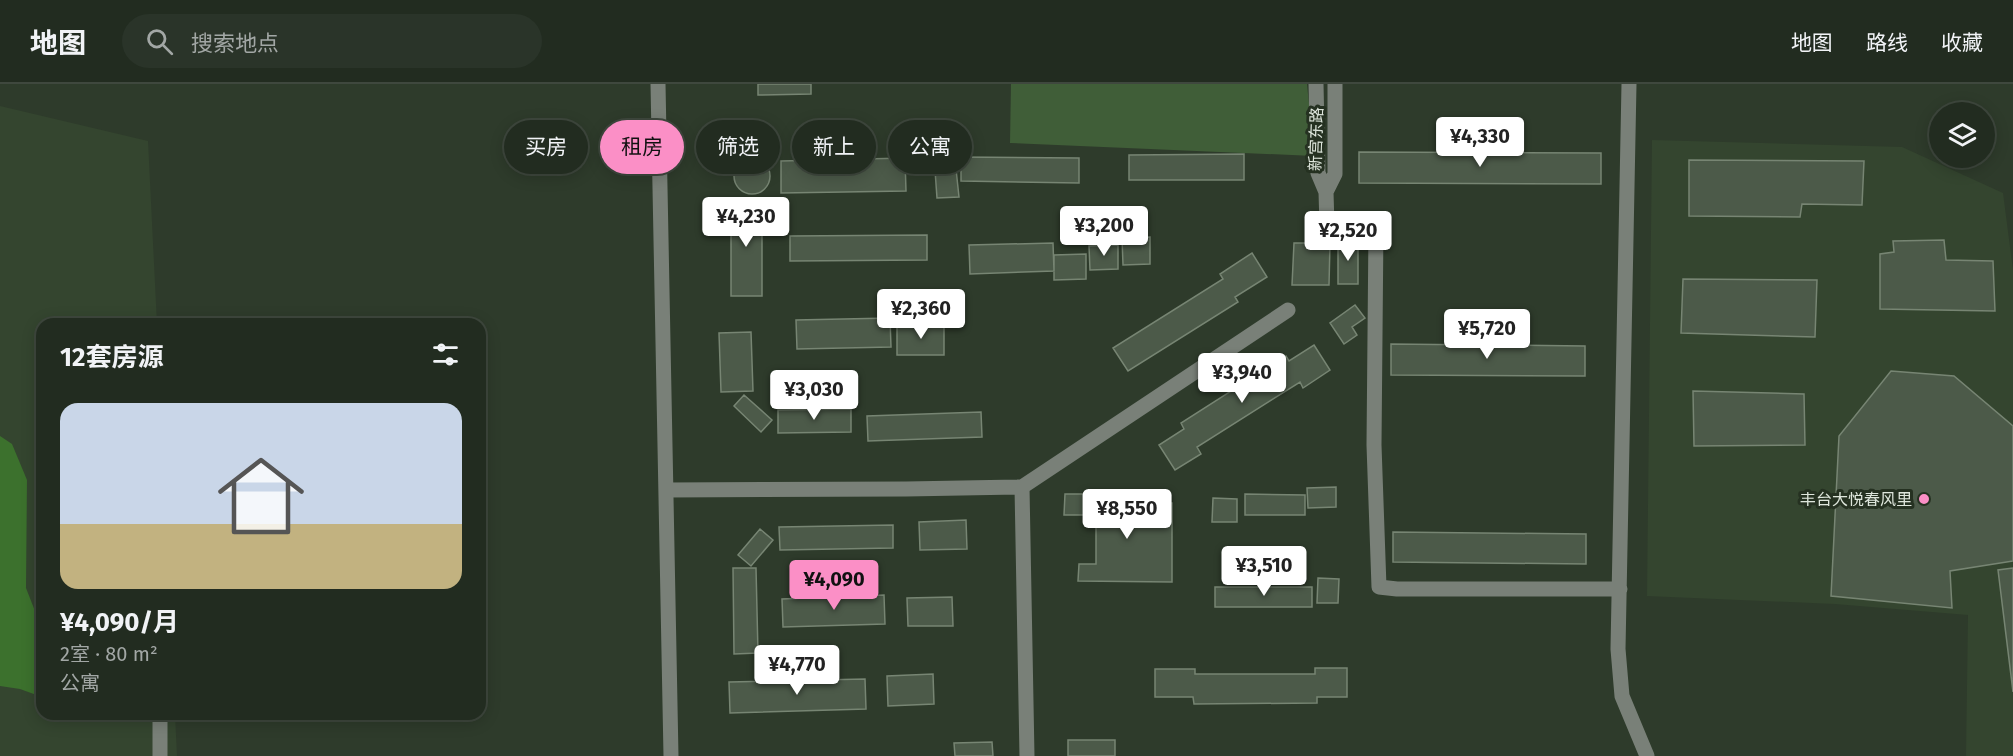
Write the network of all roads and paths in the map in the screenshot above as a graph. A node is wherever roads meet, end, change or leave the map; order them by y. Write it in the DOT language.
graph roads {
  1 [pos="658,84"];
  2 [pos="1316,84"];
  3 [pos="1335,84"];
  4 [pos="1629,84"];
  5 [pos="1326,192"];
  6 [pos="1288,310"];
  7 [pos="1022,487"];
  8 [pos="666,490"];
  9 [pos="1620,590"];
  10 [pos="160,720"];
  11 [pos="160,756"];
  12 [pos="671,756"];
  13 [pos="1027,756"];
  14 [pos="1647,756"];
  1 -- 8 [label="street"];
  2 -- 5 [label="street, 新宫东路"];
  3 -- 5 [label="street, 新宫东路"];
  4 -- 9 [label="street"];
  5 -- 9 [label="street"];
  6 -- 7 [label="street"];
  7 -- 8 [label="street"];
  7 -- 13 [label="street"];
  8 -- 12 [label="street"];
  9 -- 14 [label="street"];
  10 -- 11 [label="street"];
}
